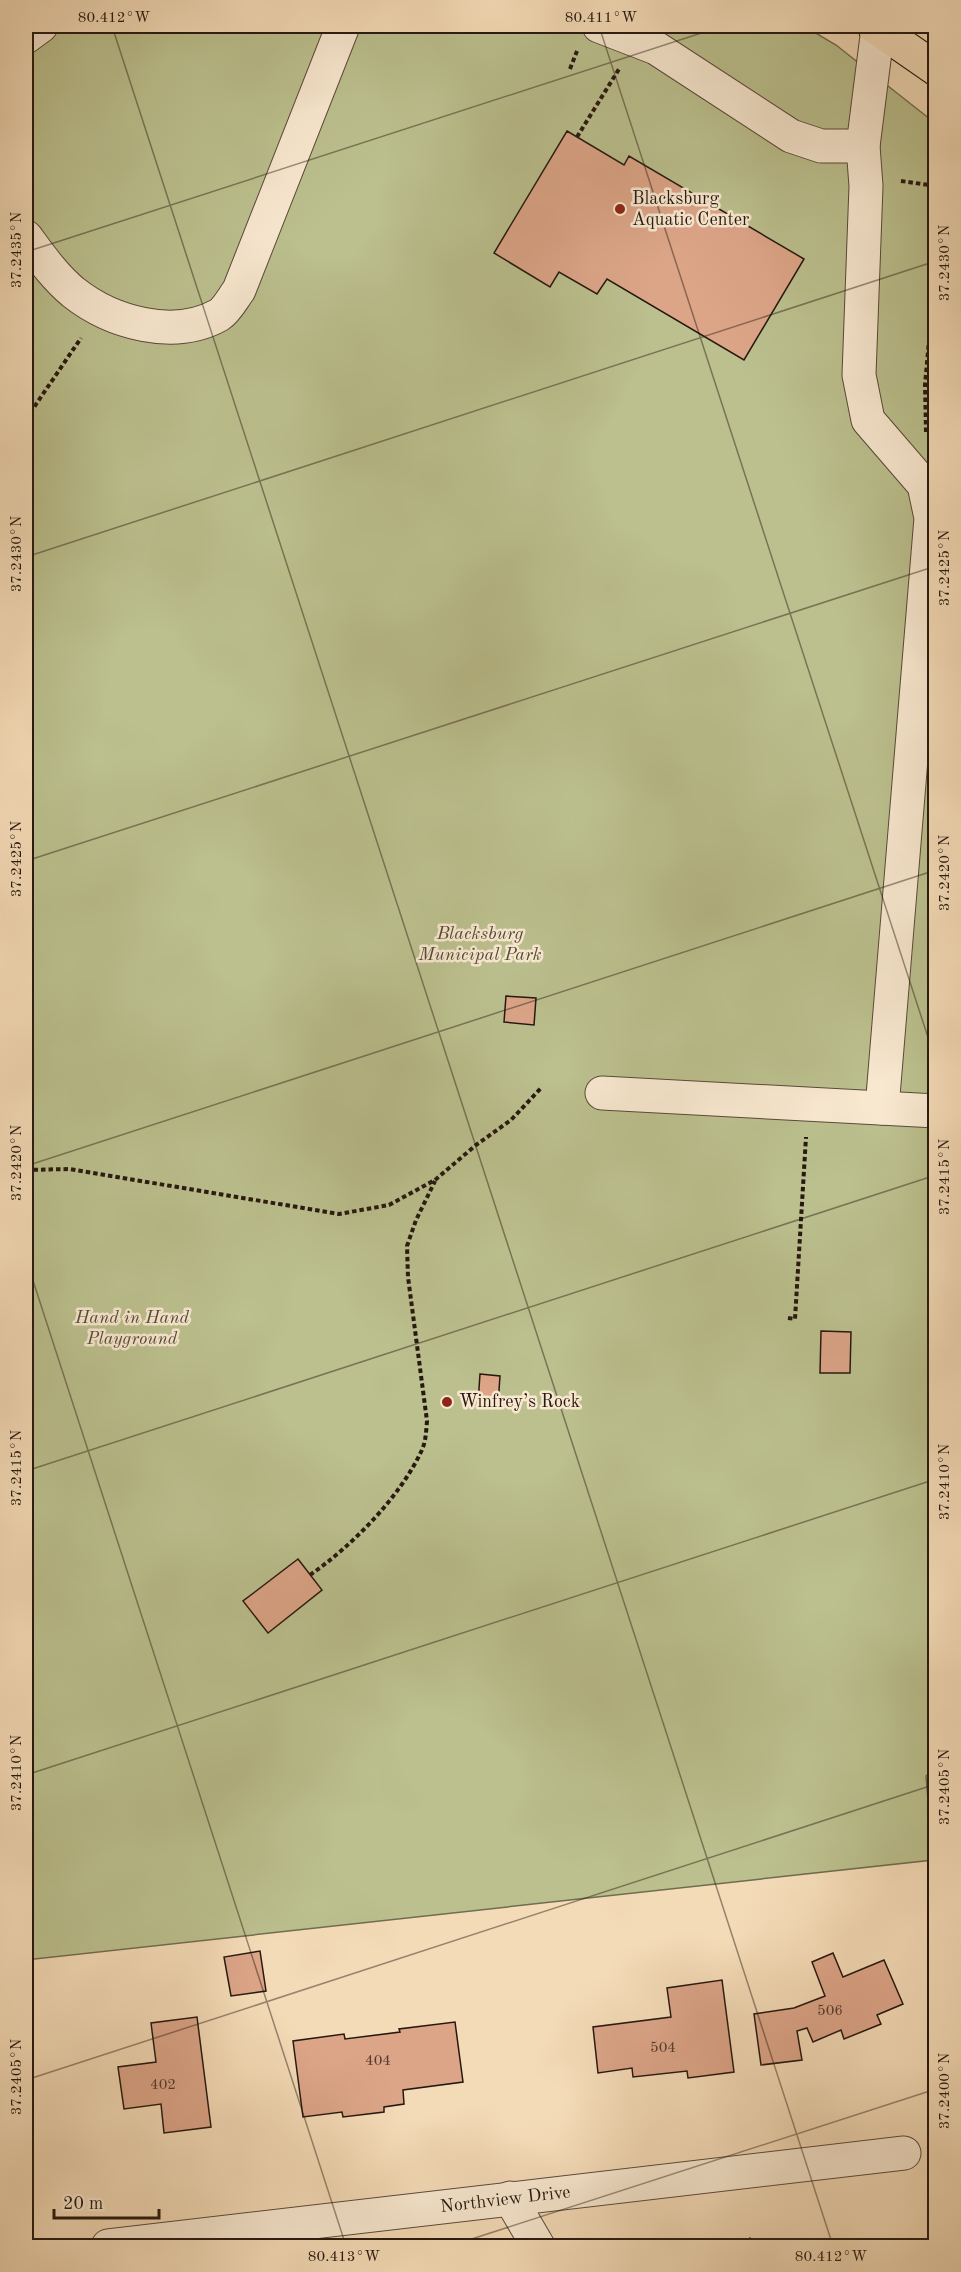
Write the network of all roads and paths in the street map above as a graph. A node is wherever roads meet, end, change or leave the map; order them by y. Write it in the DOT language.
graph roads {
  1 [pos="41,26"];
  2 [pos="343,26"];
  3 [pos="598,26"];
  4 [pos="876,27"];
  5 [pos="26,37"];
  6 [pos="619,69"];
  7 [pos="936,69"];
  8 [pos="577,137"];
  9 [pos="864,146"];
  10 [pos="896,180"];
  11 [pos="936,186"];
  12 [pos="26,237"];
  13 [pos="936,262"];
  14 [pos="100,310"];
  15 [pos="26,419"];
  16 [pos="928,439"];
  17 [pos="541,1088"];
  18 [pos="602,1093"];
  19 [pos="882,1108"];
  20 [pos="936,1111"];
  21 [pos="805,1144"];
  22 [pos="26,1170"];
  23 [pos="435,1180"];
  24 [pos="788,1318"];
  25 [pos="310,1575"];
  26 [pos="904,2153"];
  27 [pos="510,2198"];
  28 [pos="108,2247"];
  29 [pos="538,2247"];
  1 -- 5 [label="street"];
  2 -- 14 [label="street"];
  3 -- 9 [label="street"];
  4 -- 7 [label="main road"];
  4 -- 9 [label="street"];
  6 -- 8 [label="path"];
  9 -- 19 [label="street"];
  10 -- 11 [label="path"];
  12 -- 14 [label="street"];
  13 -- 16 [label="path"];
  14 -- 15 [label="path"];
  17 -- 23 [label="path"];
  18 -- 19 [label="street"];
  19 -- 20 [label="street"];
  21 -- 24 [label="path"];
  22 -- 23 [label="path"];
  23 -- 25 [label="path"];
  26 -- 27 [label="street, Northview Drive"];
  27 -- 28 [label="street, Northview Drive"];
  27 -- 29 [label="street"];
}
